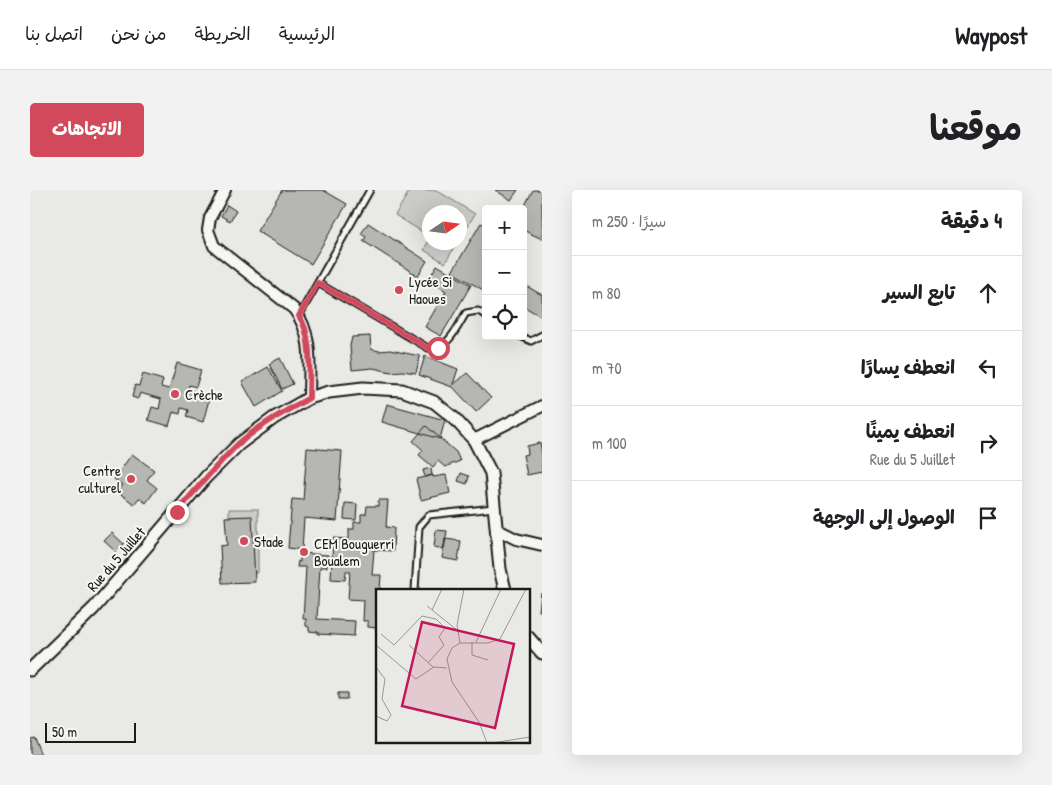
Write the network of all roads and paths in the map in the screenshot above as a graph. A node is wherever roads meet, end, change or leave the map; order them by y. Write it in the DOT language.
graph roads {
  1 [pos="225,190"];
  2 [pos="370,190"];
  3 [pos="318,283"];
  4 [pos="482,313"];
  5 [pos="299,316"];
  6 [pos="542,335"];
  7 [pos="527,339"];
  8 [pos="309,398"];
  9 [pos="542,406"];
  10 [pos="474,440"];
  11 [pos="494,508"];
  12 [pos="496,529"];
  13 [pos="542,545"];
  14 [pos="415,589"];
  15 [pos="505,589"];
  16 [pos="530,639"];
  17 [pos="542,653"];
  18 [pos="30,670"];
  1 -- 5 [label="street"];
  2 -- 3 [label="lane"];
  3 -- 4 [label="lane"];
  3 -- 5 [label="lane"];
  5 -- 8 [label="street"];
  6 -- 7 [label="lane"];
  8 -- 10 [label="street, Rue du 5 Juillet"];
  8 -- 18 [label="street, Rue du 5 Juillet"];
  9 -- 10 [label="street"];
  10 -- 11 [label="street, Rue du 5 Juillet"];
  11 -- 12 [label="street, Rue du 5 Juillet"];
  11 -- 14 [label="lane"];
  12 -- 13 [label="street"];
  12 -- 15 [label="street, Rue du 5 Juillet"];
  16 -- 17 [label="street"];
}
